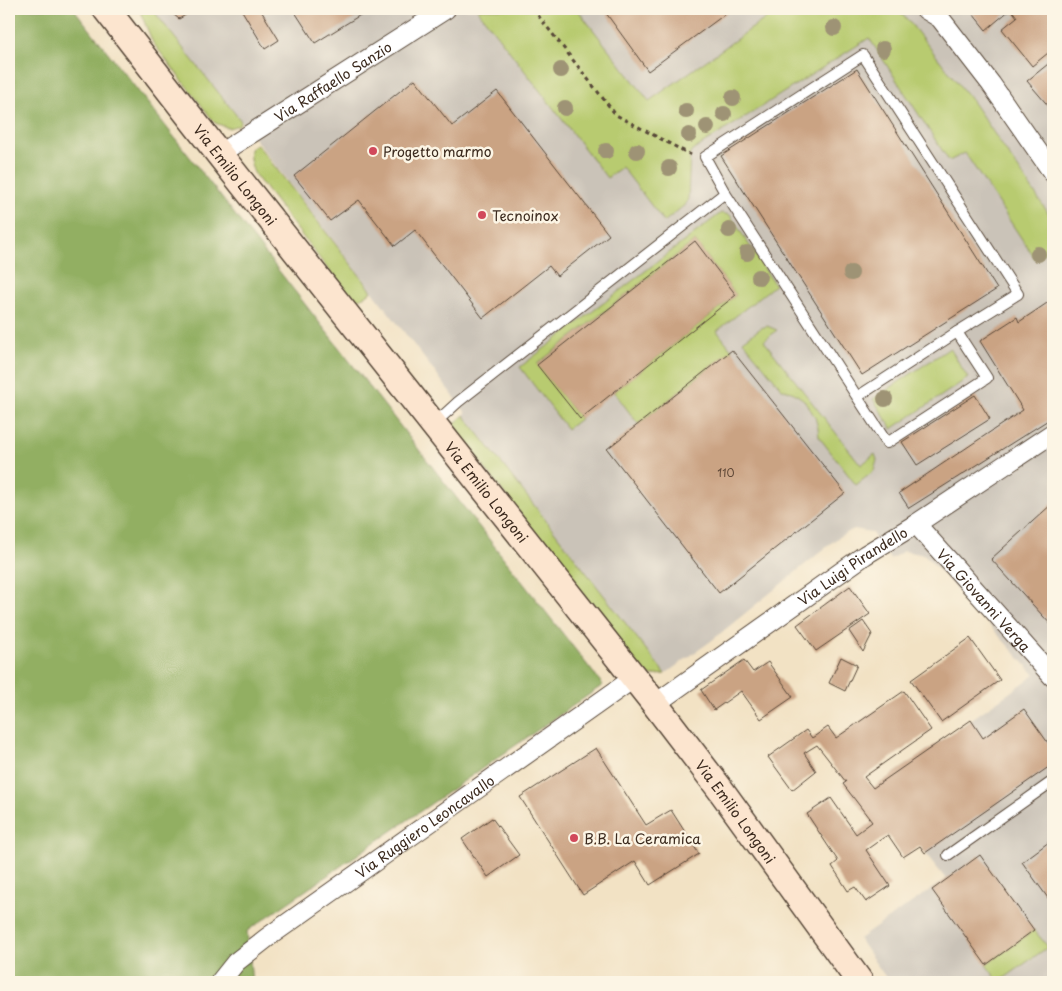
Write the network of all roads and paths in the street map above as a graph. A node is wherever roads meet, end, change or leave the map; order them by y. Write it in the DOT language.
graph roads {
  1 [pos="106,9"];
  2 [pos="446,9"];
  3 [pos="533,9"];
  4 [pos="925,9"];
  5 [pos="218,154"];
  6 [pos="705,157"];
  7 [pos="1053,173"];
  8 [pos="725,193"];
  9 [pos="957,332"];
  10 [pos="857,397"];
  11 [pos="433,425"];
  12 [pos="1053,433"];
  13 [pos="916,524"];
  14 [pos="1053,677"];
  15 [pos="634,678"];
  16 [pos="654,704"];
  17 [pos="1053,781"];
  18 [pos="948,854"];
  19 [pos="220,982"];
  20 [pos="860,982"];
  1 -- 5 [label="street, Via Emilio Longoni"];
  2 -- 5 [label="street, Via Raffaello Sanzio"];
  3 -- 6 [label="path"];
  4 -- 7 [label="street"];
  5 -- 11 [label="street, Via Emilio Longoni"];
  6 -- 8 [label="lane"];
  6 -- 9 [label="lane"];
  8 -- 10 [label="lane"];
  8 -- 11 [label="lane"];
  9 -- 10 [label="lane"];
  9 -- 10 [label="lane"];
  11 -- 15 [label="street, Via Emilio Longoni"];
  12 -- 13 [label="street, Via Luigi Pirandello"];
  13 -- 14 [label="street, Via Giovanni Verga"];
  13 -- 16 [label="street, Via Luigi Pirandello"];
  15 -- 16 [label="street, Via Emilio Longoni"];
  15 -- 19 [label="street, Via Ruggiero Leoncavallo"];
  16 -- 20 [label="street, Via Emilio Longoni"];
  17 -- 18 [label="lane"];
}
